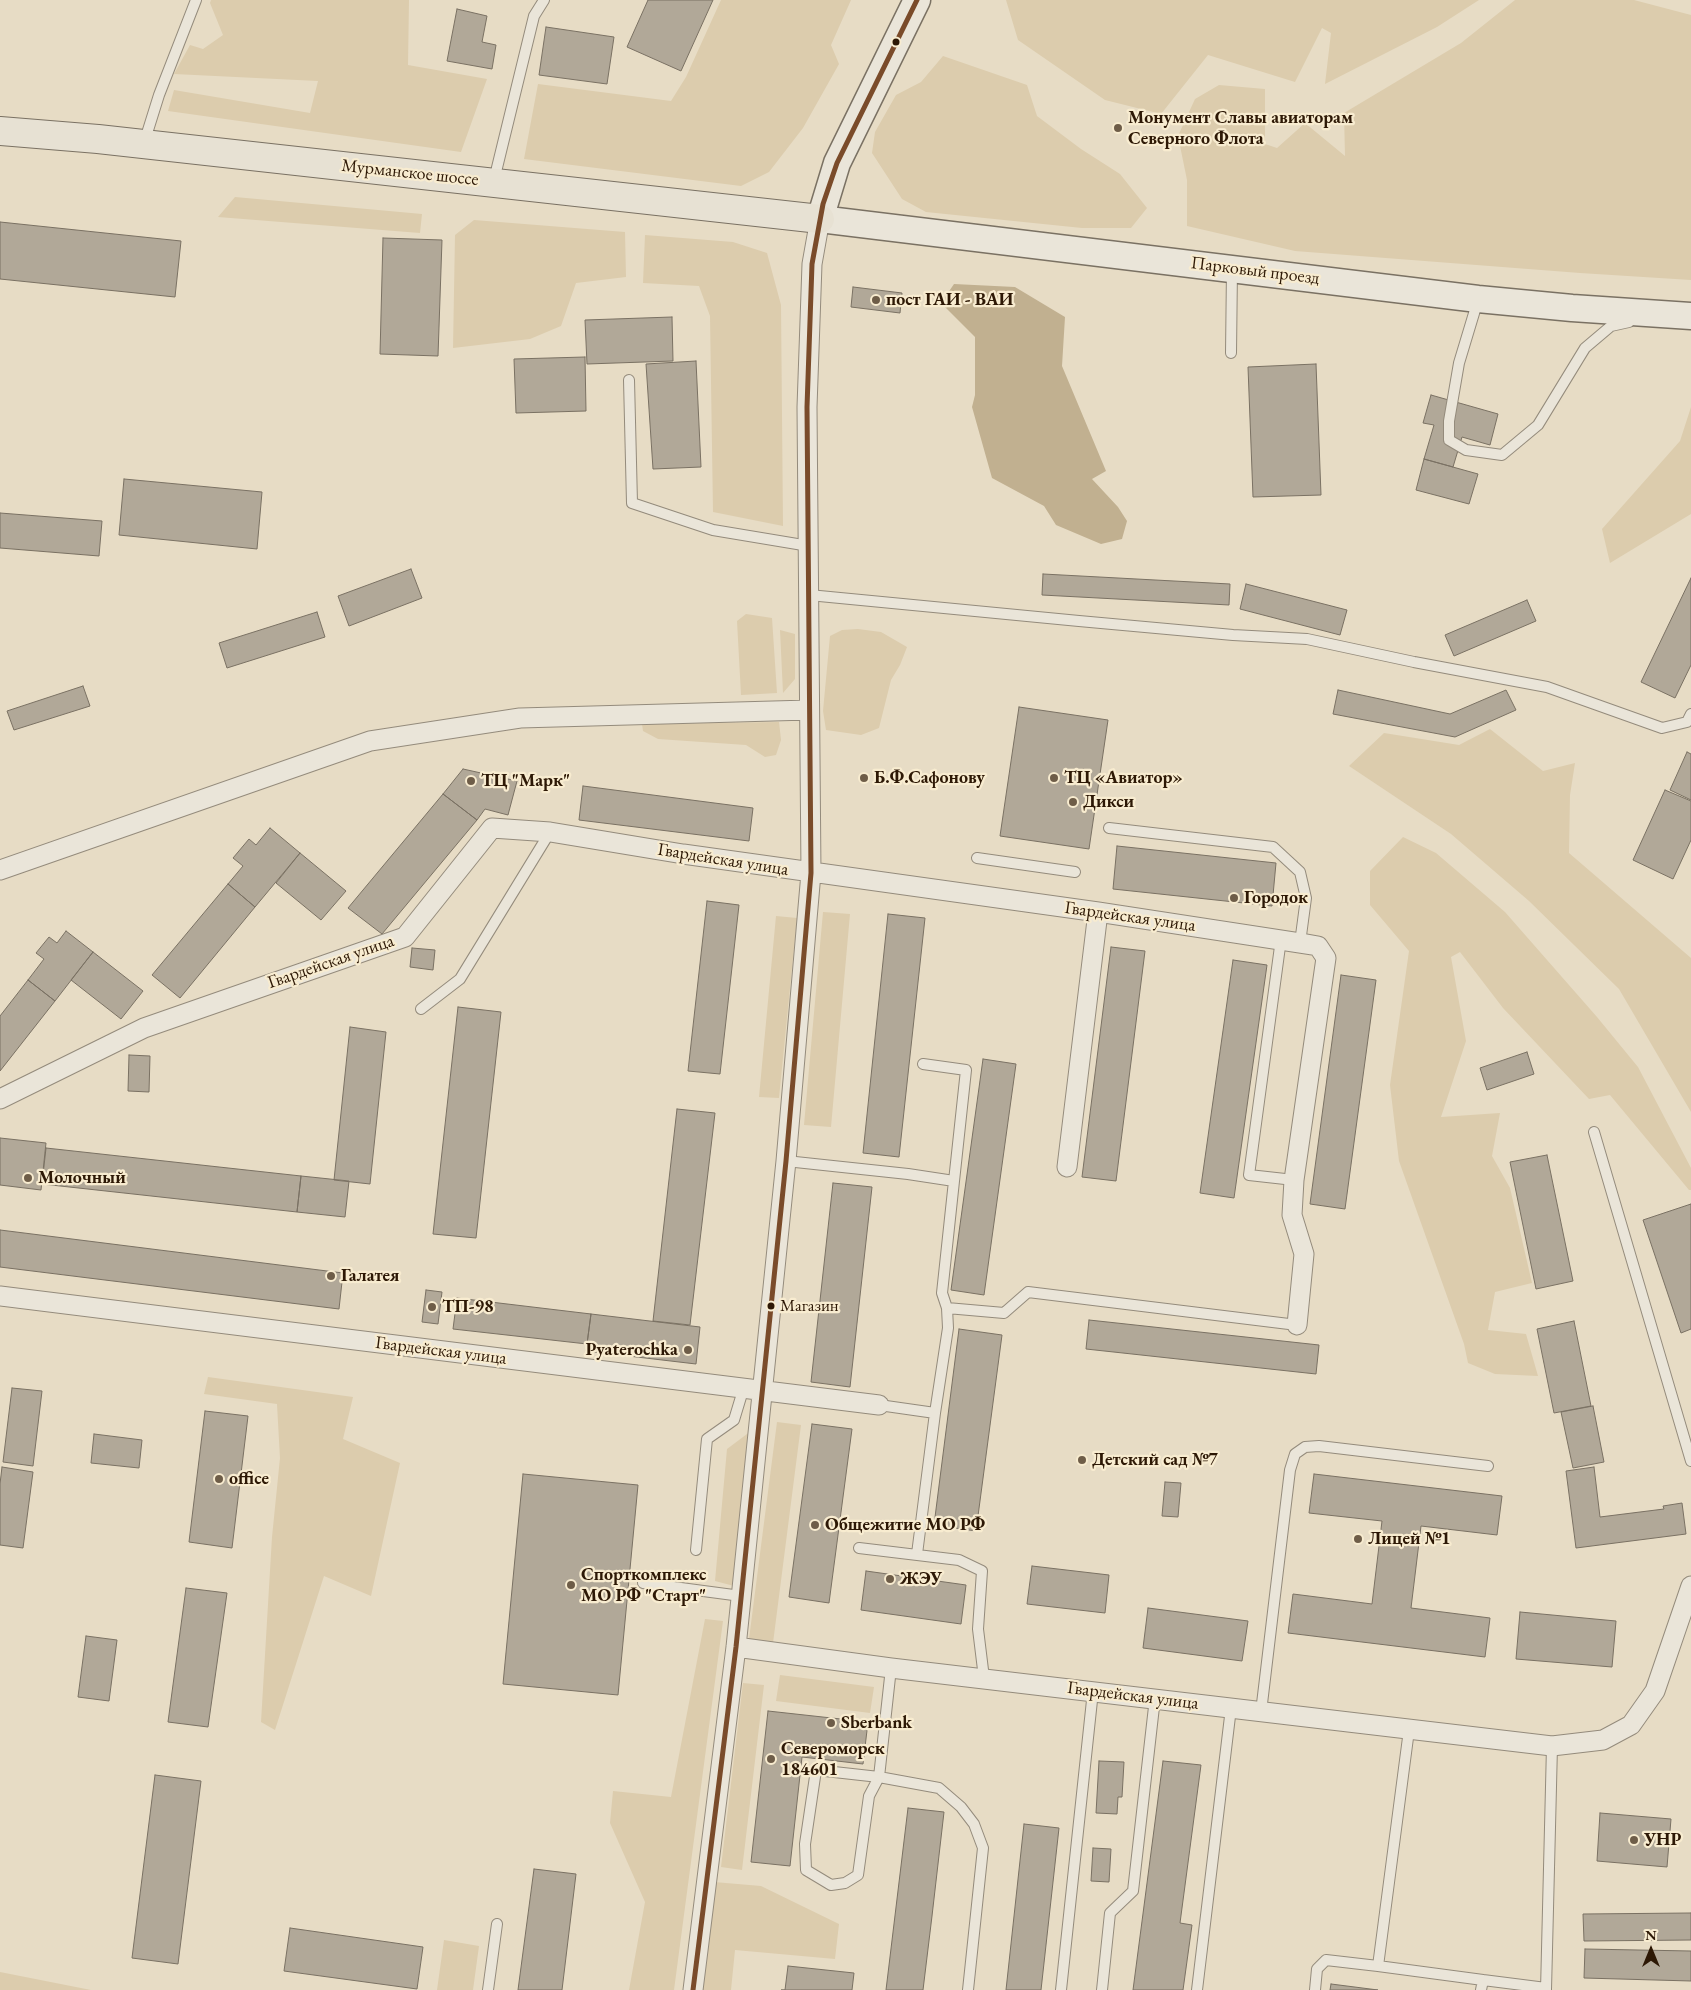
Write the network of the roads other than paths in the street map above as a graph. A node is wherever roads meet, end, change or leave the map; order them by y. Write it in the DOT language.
graph roads {
  1 [pos="196,0"];
  2 [pos="544,0"];
  3 [pos="917,0"];
  4 [pos="0,131"];
  5 [pos="144,144"];
  6 [pos="494,182"];
  7 [pos="820,219"];
  8 [pos="1232,268"];
  9 [pos="1478,298"];
  10 [pos="1660,315"];
  11 [pos="1691,316"];
  12 [pos="1230,353"];
  13 [pos="629,380"];
  14 [pos="809,546"];
  15 [pos="809,595"];
  16 [pos="809,710"];
  17 [pos="1691,714"];
  18 [pos="1109,828"];
  19 [pos="550,832"];
  20 [pos="977,858"];
  21 [pos="0,870"];
  22 [pos="1075,872"];
  23 [pos="811,873"];
  24 [pos="1098,912"];
  25 [pos="1281,940"];
  26 [pos="1300,943"];
  27 [pos="421,1009"];
  28 [pos="924,1064"];
  29 [pos="0,1099"];
  30 [pos="1594,1132"];
  31 [pos="786,1161"];
  32 [pos="1067,1167"];
  33 [pos="1294,1180"];
  34 [pos="954,1181"];
  35 [pos="0,1296"];
  36 [pos="947,1308"];
  37 [pos="1297,1325"];
  38 [pos="744,1387"];
  39 [pos="763,1389"];
  40 [pos="879,1405"];
  41 [pos="935,1413"];
  42 [pos="1691,1462"];
  43 [pos="1488,1466"];
  44 [pos="859,1548"];
  45 [pos="696,1550"];
  46 [pos="916,1554"];
  47 [pos="643,1583"];
  48 [pos="1691,1586"];
  49 [pos="741,1596"];
  50 [pos="736,1647"];
  51 [pos="892,1668"];
  52 [pos="984,1678"];
  53 [pos="1093,1691"];
  54 [pos="1155,1698"];
  55 [pos="1231,1708"];
  56 [pos="1261,1712"];
  57 [pos="1409,1730"];
  58 [pos="1552,1746"];
  59 [pos="878,1777"];
  60 [pos="497,1924"];
  61 [pos="1378,1966"];
  62 [pos="1482,1985"];
  63 [pos="1546,1989"];
  64 [pos="488,1990"];
  65 [pos="693,1990"];
  66 [pos="968,1990"];
  67 [pos="1061,1990"];
  68 [pos="1102,1990"];
  69 [pos="1197,1990"];
  70 [pos="1315,1990"];
  1 -- 5 [label="lane"];
  2 -- 6 [label="lane"];
  3 -- 7 [label="main road"];
  4 -- 5 [label="main road, Мурманское шоссе"];
  5 -- 6 [label="main road, Мурманское шоссе"];
  6 -- 7 [label="main road, Мурманское шоссе"];
  7 -- 8 [label="main road, Парковый проезд"];
  7 -- 14 [label="street, Гвардейская улица"];
  8 -- 9 [label="main road, Парковый проезд"];
  8 -- 12 [label="lane"];
  9 -- 10 [label="main road, Парковый проезд"];
  9 -- 10 [label="lane"];
  10 -- 11 [label="main road, Парковый проезд"];
  13 -- 14 [label="lane"];
  14 -- 15 [label="street, Гвардейская улица"];
  15 -- 16 [label="street, Гвардейская улица"];
  15 -- 17 [label="lane"];
  16 -- 21 [label="street"];
  16 -- 23 [label="street, Гвардейская улица"];
  18 -- 26 [label="lane"];
  19 -- 23 [label="street, Гвардейская улица"];
  19 -- 27 [label="lane"];
  19 -- 29 [label="street, Гвардейская улица"];
  20 -- 22 [label="lane"];
  23 -- 24 [label="street, Гвардейская улица"];
  23 -- 31 [label="street, Гвардейская улица"];
  24 -- 25 [label="street, Гвардейская улица"];
  24 -- 32 [label="street"];
  25 -- 26 [label="street, Гвардейская улица"];
  25 -- 33 [label="lane"];
  26 -- 33 [label="street, Гвардейская улица"];
  28 -- 34 [label="lane"];
  30 -- 42 [label="lane"];
  31 -- 34 [label="lane"];
  31 -- 39 [label="street, Гвардейская улица"];
  33 -- 37 [label="street, Гвардейская улица"];
  34 -- 36 [label="lane"];
  35 -- 38 [label="street, Гвардейская улица"];
  36 -- 37 [label="lane"];
  36 -- 41 [label="lane"];
  38 -- 39 [label="street, Гвардейская улица"];
  38 -- 45 [label="lane"];
  39 -- 40 [label="street, Гвардейская улица"];
  39 -- 49 [label="street, Гвардейская улица"];
  40 -- 41 [label="lane"];
  41 -- 46 [label="lane"];
  43 -- 56 [label="lane"];
  44 -- 46 [label="lane"];
  46 -- 52 [label="lane"];
  47 -- 49 [label="lane"];
  48 -- 58 [label="street, Гвардейская улица"];
  49 -- 50 [label="street, Гвардейская улица"];
  50 -- 51 [label="street, Гвардейская улица"];
  50 -- 65 [label="street"];
  51 -- 52 [label="street, Гвардейская улица"];
  51 -- 59 [label="lane"];
  52 -- 53 [label="street, Гвардейская улица"];
  53 -- 54 [label="street, Гвардейская улица"];
  53 -- 67 [label="lane"];
  54 -- 55 [label="street, Гвардейская улица"];
  54 -- 68 [label="lane"];
  55 -- 56 [label="street, Гвардейская улица"];
  55 -- 69 [label="lane"];
  56 -- 57 [label="street, Гвардейская улица"];
  57 -- 58 [label="street, Гвардейская улица"];
  57 -- 61 [label="lane"];
  58 -- 63 [label="lane"];
  59 -- 59 [label="lane"];
  59 -- 66 [label="lane"];
  60 -- 64 [label="lane"];
  61 -- 62 [label="lane"];
  61 -- 70 [label="lane"];
  62 -- 63 [label="lane"];
}
